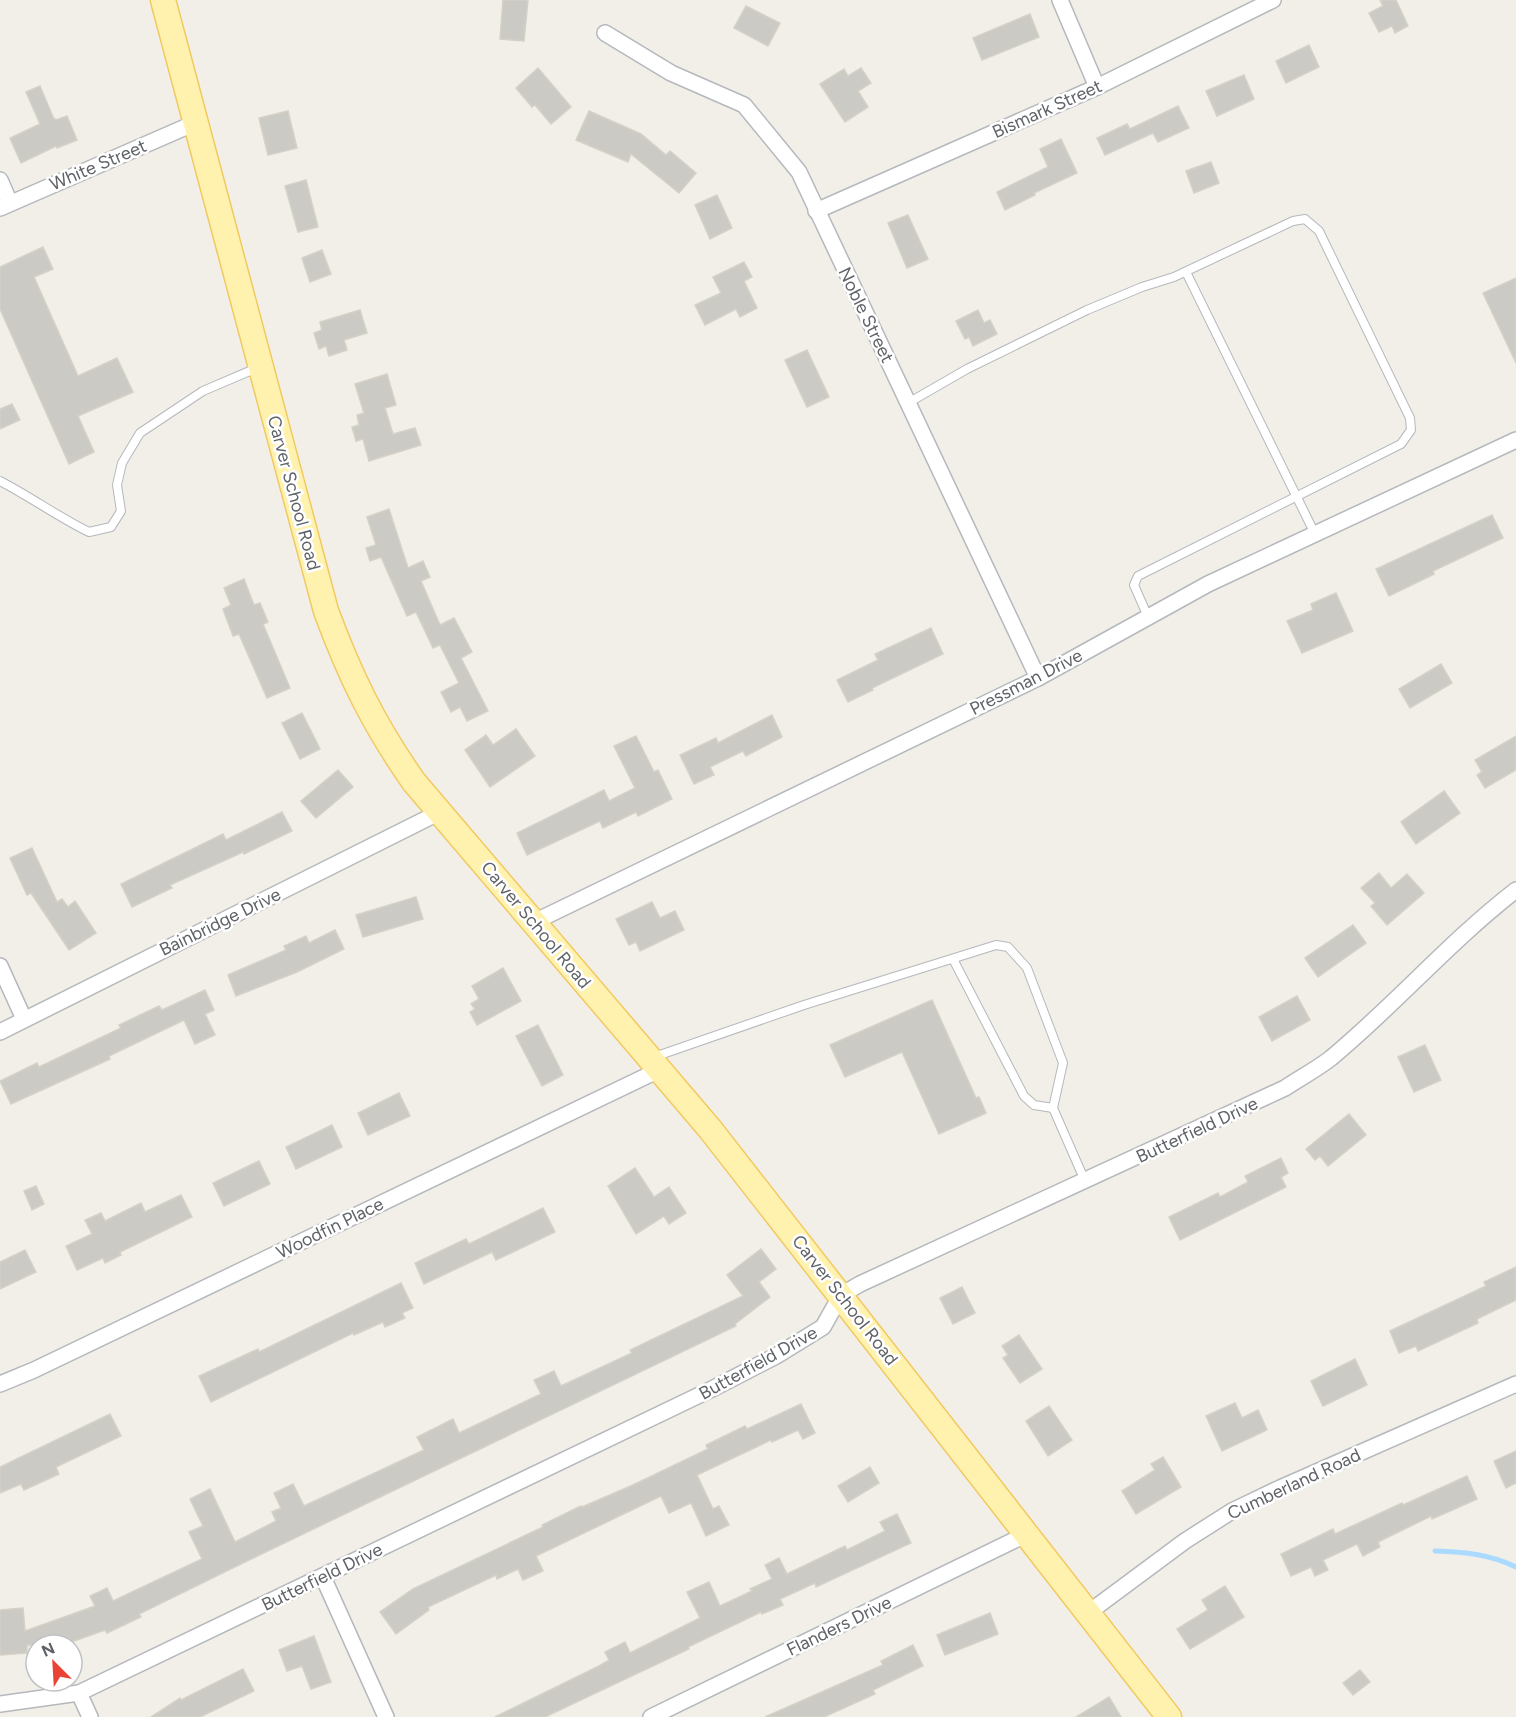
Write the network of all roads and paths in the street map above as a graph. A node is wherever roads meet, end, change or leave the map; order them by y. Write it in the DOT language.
graph roads {
  1 [pos="162,0"];
  2 [pos="1060,0"];
  3 [pos="1273,0"];
  4 [pos="605,33"];
  5 [pos="1097,87"];
  6 [pos="195,123"];
  7 [pos="0,180"];
  8 [pos="5,205"];
  9 [pos="816,211"];
  10 [pos="1186,272"];
  11 [pos="260,367"];
  12 [pos="908,403"];
  13 [pos="1516,440"];
  14 [pos="0,481"];
  15 [pos="1297,496"];
  16 [pos="1315,534"];
  17 [pos="1148,617"];
  18 [pos="1038,678"];
  19 [pos="440,812"];
  20 [pos="1516,890"];
  21 [pos="534,922"];
  22 [pos="953,959"];
  23 [pos="0,966"];
  24 [pos="24,1019"];
  25 [pos="0,1032"];
  26 [pos="654,1064"];
  27 [pos="1053,1108"];
  28 [pos="1085,1181"];
  29 [pos="841,1295"];
  30 [pos="0,1384"];
  31 [pos="1516,1384"];
  32 [pos="1027,1534"];
  33 [pos="322,1577"];
  34 [pos="1088,1613"];
  35 [pos="84,1691"];
  36 [pos="79,1693"];
  37 [pos="0,1704"];
  38 [pos="90,1717"];
  39 [pos="386,1717"];
  40 [pos="651,1717"];
  41 [pos="1169,1717"];
  1 -- 6 [label="main road, Carver School Road"];
  2 -- 5 [label="street"];
  3 -- 5 [label="street, Bismark Street"];
  4 -- 9 [label="street, Noble Street"];
  5 -- 9 [label="street, Bismark Street"];
  6 -- 8 [label="street, White Street"];
  6 -- 11 [label="main road, Carver School Road"];
  7 -- 8 [label="street"];
  9 -- 12 [label="street, Noble Street"];
  10 -- 12 [label="lane"];
  10 -- 15 [label="lane"];
  10 -- 15 [label="lane"];
  11 -- 14 [label="lane"];
  11 -- 19 [label="main road, Carver School Road"];
  12 -- 18 [label="street, Noble Street"];
  13 -- 16 [label="street, Pressman Drive"];
  15 -- 16 [label="lane"];
  15 -- 17 [label="lane"];
  16 -- 17 [label="street, Pressman Drive"];
  17 -- 18 [label="street, Pressman Drive"];
  18 -- 21 [label="street, Pressman Drive"];
  19 -- 21 [label="main road, Carver School Road"];
  19 -- 24 [label="street, Bainbridge Drive"];
  20 -- 28 [label="street, Butterfield Drive"];
  21 -- 26 [label="main road, Carver School Road"];
  22 -- 26 [label="lane"];
  22 -- 27 [label="lane"];
  22 -- 27 [label="lane"];
  23 -- 24 [label="street"];
  24 -- 25 [label="street, Bainbridge Drive"];
  26 -- 29 [label="main road, Carver School Road"];
  26 -- 30 [label="street, Woodfin Place"];
  27 -- 28 [label="lane"];
  28 -- 29 [label="street, Butterfield Drive"];
  29 -- 32 [label="main road, Carver School Road"];
  29 -- 33 [label="street, Butterfield Drive"];
  31 -- 34 [label="street, Cumberland Road"];
  32 -- 34 [label="main road, Carver School Road"];
  32 -- 40 [label="street, Flanders Drive"];
  33 -- 35 [label="street, Butterfield Drive"];
  33 -- 39 [label="street"];
  34 -- 41 [label="main road, Carver School Road"];
  36 -- 37 [label="street, Butterfield Drive"];
  36 -- 38 [label="street"];
}
